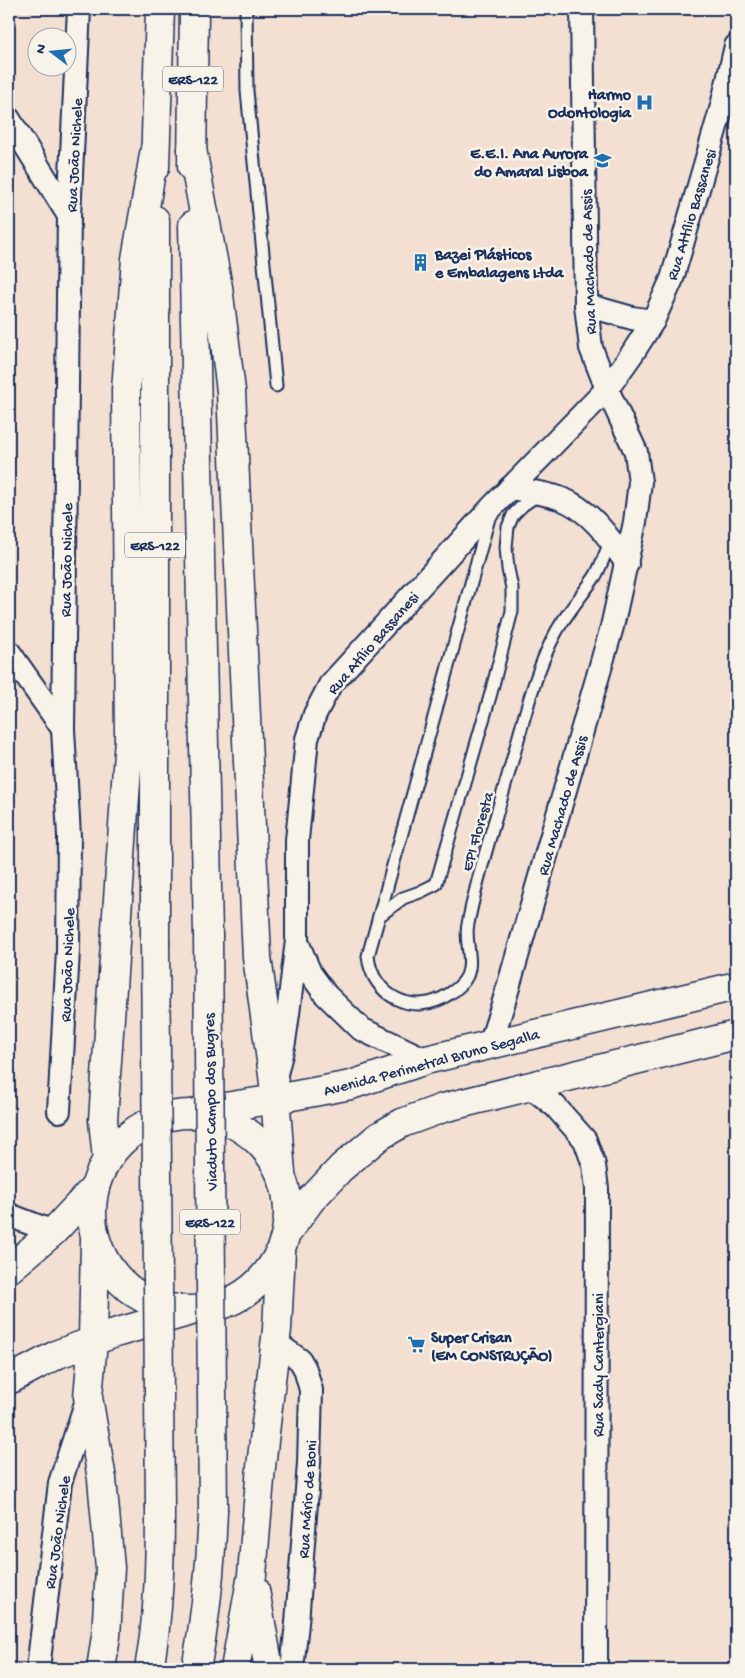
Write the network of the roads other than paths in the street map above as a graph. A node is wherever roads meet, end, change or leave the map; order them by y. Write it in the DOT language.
graph roads {
  1 [pos="79,9"];
  2 [pos="160,9"];
  3 [pos="194,9"];
  4 [pos="246,9"];
  5 [pos="582,9"];
  6 [pos="736,46"];
  7 [pos="729,109"];
  8 [pos="9,119"];
  9 [pos="155,149"];
  10 [pos="192,149"];
  11 [pos="69,216"];
  12 [pos="586,306"];
  13 [pos="653,321"];
  14 [pos="276,386"];
  15 [pos="607,389"];
  16 [pos="510,488"];
  17 [pos="541,493"];
  18 [pos="492,506"];
  19 [pos="611,540"];
  20 [pos="626,564"];
  21 [pos="9,652"];
  22 [pos="63,729"];
  23 [pos="379,916"];
  24 [pos="297,940"];
  25 [pos="736,986"];
  26 [pos="736,1035"];
  27 [pos="490,1045"];
  28 [pos="426,1060"];
  29 [pos="530,1086"];
  30 [pos="275,1091"];
  31 [pos="59,1111"];
  32 [pos="183,1113"];
  33 [pos="107,1159"];
  34 [pos="281,1173"];
  35 [pos="95,1187"];
  36 [pos="9,1215"];
  37 [pos="54,1232"];
  38 [pos="95,1238"];
  39 [pos="284,1242"];
  40 [pos="9,1269"];
  41 [pos="191,1311"];
  42 [pos="93,1341"];
  43 [pos="276,1343"];
  44 [pos="9,1380"];
  45 [pos="88,1397"];
  46 [pos="252,1575"];
  47 [pos="38,1669"];
  48 [pos="101,1669"];
  49 [pos="149,1669"];
  50 [pos="196,1669"];
  51 [pos="235,1669"];
  52 [pos="269,1669"];
  53 [pos="292,1669"];
  54 [pos="596,1669"];
  1 -- 11 [label="street, Rua João Nichele"];
  2 -- 9 [label="main road, ERS-122"];
  3 -- 10 [label="main road, ERS-122"];
  4 -- 14 [label="lane"];
  5 -- 12 [label="street, Rua Machado de Assis"];
  6 -- 7 [label="street"];
  7 -- 13 [label="street, Rua Attílio Bassanesi"];
  8 -- 11 [label="street"];
  9 -- 33 [label="main road"];
  9 -- 49 [label="main road, ERS-122, bridge"];
  10 -- 30 [label="main road"];
  10 -- 50 [label="main road, Viaduto Campo dos Bugres / ERS-122, bridge"];
  11 -- 22 [label="street, Rua João Nichele"];
  12 -- 13 [label="street"];
  12 -- 15 [label="street, Rua Machado de Assis"];
  13 -- 15 [label="street, Rua Attílio Bassanesi"];
  15 -- 16 [label="street, Rua Atílio Bassanesi"];
  15 -- 20 [label="street, Rua Machado de Assis"];
  16 -- 17 [label="street"];
  16 -- 18 [label="street, Rua Atílio Bassanesi"];
  17 -- 19 [label="street"];
  17 -- 23 [label="lane, EPI Floresta"];
  18 -- 23 [label="lane, EPI Floresta"];
  18 -- 24 [label="street, Rua Atílio Bassanesi"];
  19 -- 20 [label="street"];
  19 -- 23 [label="lane, EPI Floresta"];
  20 -- 27 [label="street, Rua Machado de Assis"];
  21 -- 22 [label="street"];
  22 -- 31 [label="street, Rua João Nichele"];
  24 -- 28 [label="street"];
  24 -- 30 [label="street, Rua Atílio Bassanesi"];
  25 -- 27 [label="main road, Avenida Perimetral Bruno Segalla"];
  26 -- 29 [label="main road"];
  27 -- 28 [label="main road, Avenida Perimetral Bruno Segalla"];
  28 -- 30 [label="main road, Avenida Perimetral Bruno Segalla"];
  29 -- 39 [label="main road"];
  29 -- 54 [label="street, Rua Sady Cantergiani"];
  30 -- 32 [label="main road, Avenida Perimetral Bruno Segalla"];
  30 -- 34 [label="main road"];
  32 -- 33 [label="main road"];
  32 -- 34 [label="main road"];
  33 -- 35 [label="main road"];
  34 -- 39 [label="main road"];
  35 -- 37 [label="main road"];
  35 -- 38 [label="main road"];
  36 -- 37 [label="street"];
  37 -- 40 [label="main road"];
  38 -- 41 [label="main road"];
  38 -- 42 [label="main road"];
  39 -- 41 [label="main road"];
  39 -- 43 [label="main road"];
  41 -- 42 [label="main road"];
  42 -- 44 [label="main road"];
  42 -- 45 [label="main road"];
  43 -- 46 [label="main road"];
  43 -- 53 [label="street, Rua Mário de Boni"];
  45 -- 47 [label="street, Rua João Nichele"];
  45 -- 48 [label="main road"];
  46 -- 51 [label="main road"];
  46 -- 52 [label="main road"];
}
